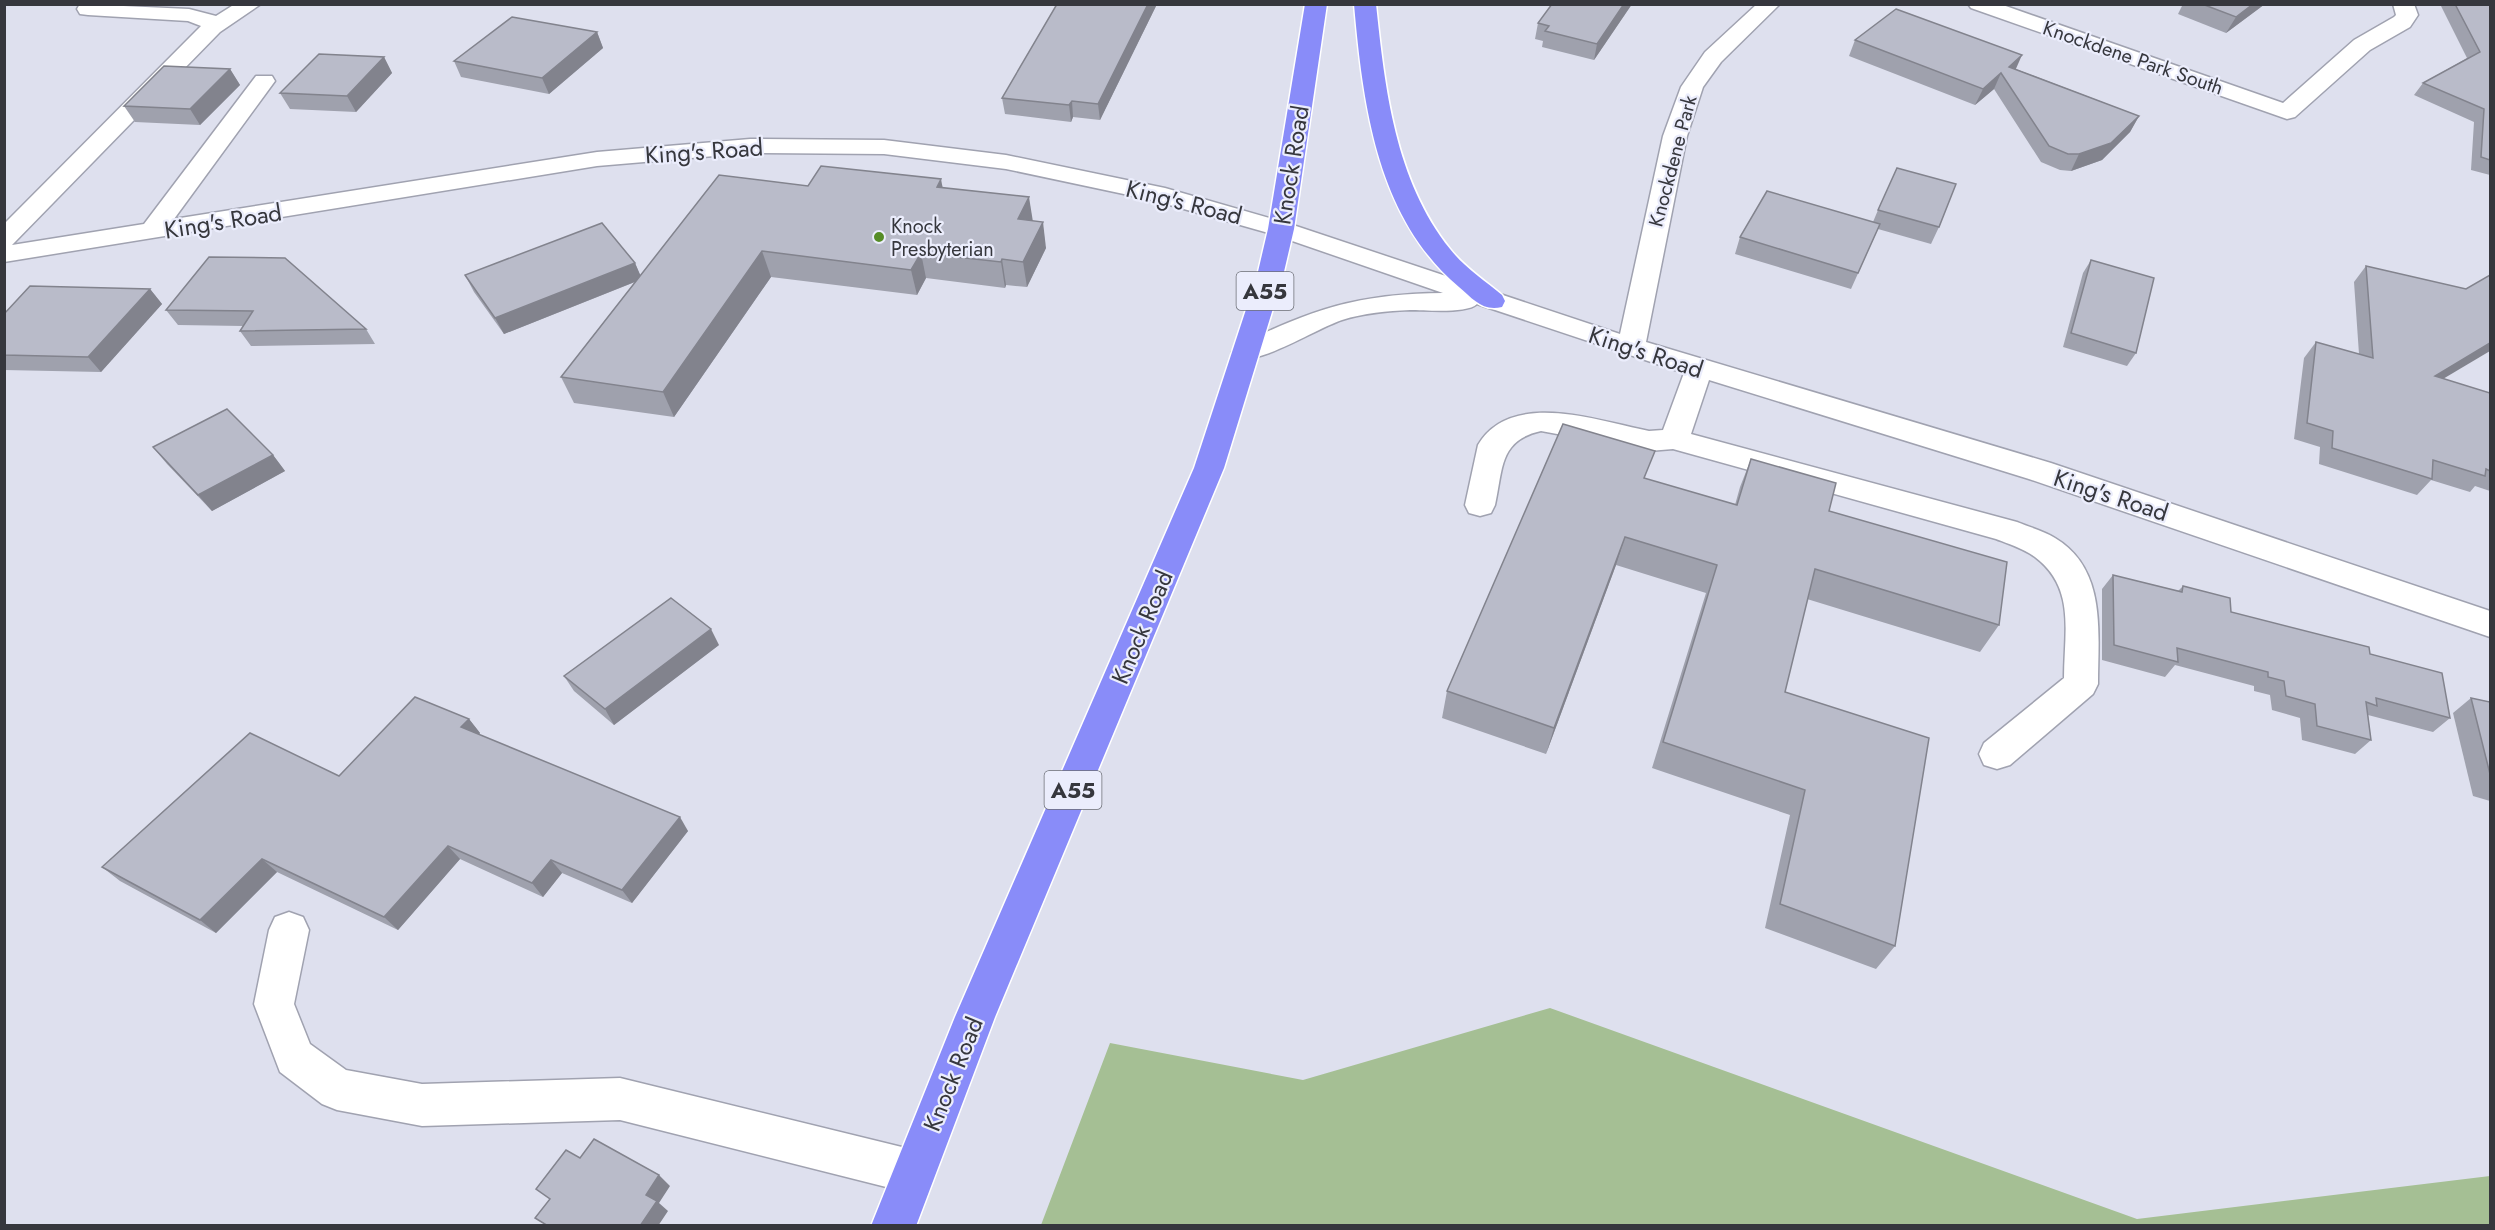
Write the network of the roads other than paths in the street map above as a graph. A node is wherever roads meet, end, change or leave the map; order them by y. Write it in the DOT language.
graph roads {
  1 [pos="251,4"];
  2 [pos="1316,4"];
  3 [pos="1365,4"];
  4 [pos="1770,4"];
  5 [pos="1978,4"];
  6 [pos="2403,4"];
  7 [pos="88,9"];
  8 [pos="212,27"];
  9 [pos="264,81"];
  10 [pos="1281,229"];
  11 [pos="151,232"];
  12 [pos="4,239"];
  13 [pos="4,254"];
  14 [pos="1492,301"];
  15 [pos="1631,348"];
  16 [pos="1246,352"];
  17 [pos="1699,369"];
  18 [pos="1674,439"];
  19 [pos="1480,505"];
  20 [pos="2490,624"];
  21 [pos="1997,754"];
  22 [pos="289,930"];
  23 [pos="914,1172"];
  24 [pos="893,1226"];
  1 -- 8 [label="street"];
  2 -- 10 [label="highway, Knock Road / A55"];
  3 -- 14 [label="highway"];
  4 -- 15 [label="street, Knockdene Park"];
  5 -- 6 [label="street, Knockdene Park South"];
  7 -- 8 [label="street"];
  8 -- 12 [label="street"];
  9 -- 11 [label="street"];
  10 -- 11 [label="street, King's Road"];
  10 -- 14 [label="street, King's Road"];
  10 -- 16 [label="highway, Knock Road / A55"];
  11 -- 13 [label="street, King's Road"];
  14 -- 15 [label="street, King's Road"];
  14 -- 16 [label="street"];
  15 -- 17 [label="street, King's Road"];
  16 -- 23 [label="highway, Knock Road / A55"];
  17 -- 18 [label="street"];
  17 -- 20 [label="street, King's Road"];
  18 -- 19 [label="street"];
  18 -- 21 [label="street"];
  22 -- 23 [label="street"];
  23 -- 24 [label="highway, Knock Road / A55"];
}
